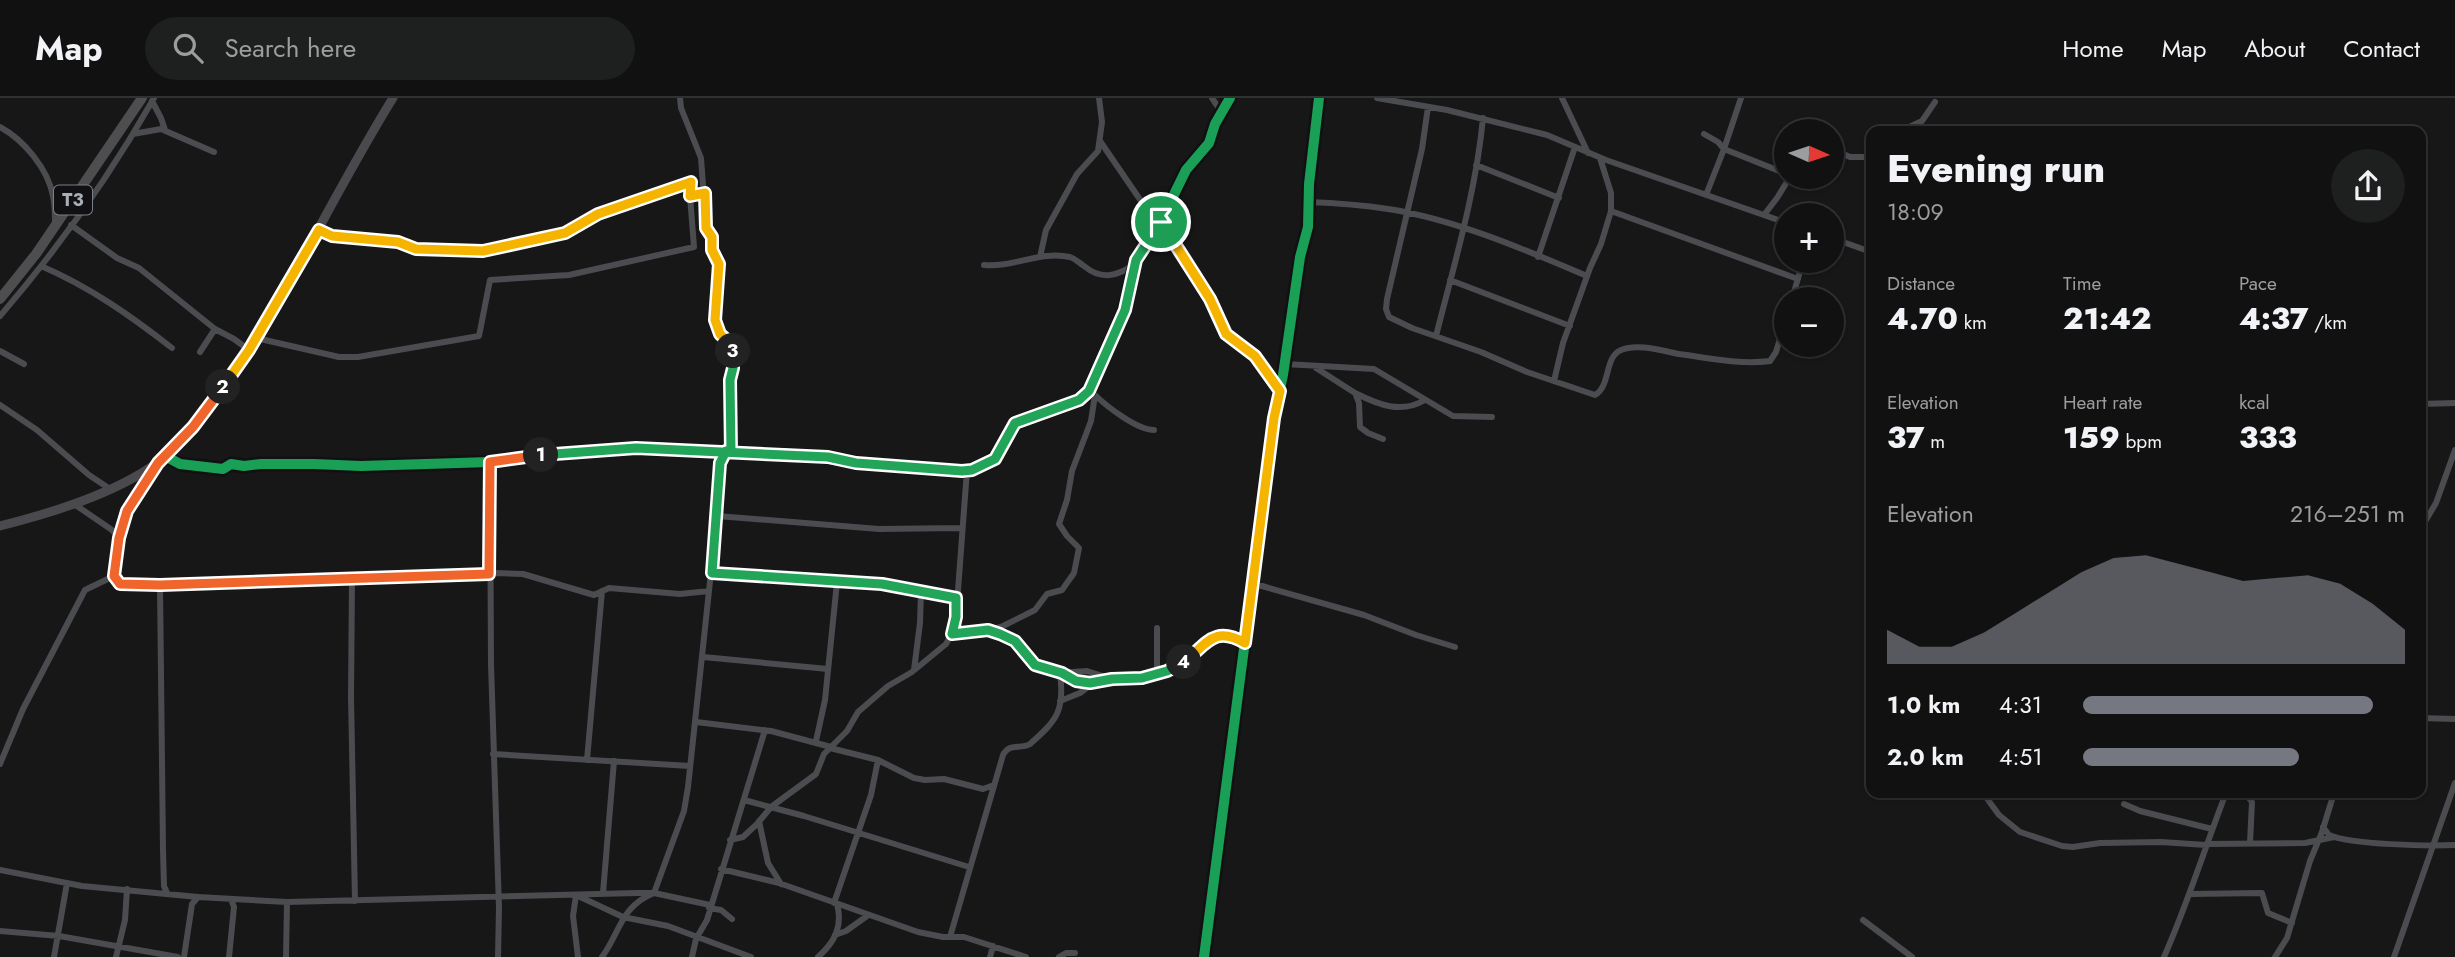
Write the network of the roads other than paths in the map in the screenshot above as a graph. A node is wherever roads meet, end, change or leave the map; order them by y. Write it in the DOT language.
graph roads {
  1 [pos="393,98"];
  2 [pos="680,98"];
  3 [pos="1099,98"];
  4 [pos="1212,98"];
  5 [pos="1230,98"];
  6 [pos="1320,98"];
  7 [pos="1377,98"];
  8 [pos="1562,98"];
  9 [pos="1741,98"];
  10 [pos="149,99"];
  11 [pos="1935,103"];
  12 [pos="1427,107"];
  13 [pos="1222,113"];
  14 [pos="1483,118"];
  15 [pos="1914,126"];
  16 [pos="0,127"];
  17 [pos="165,130"];
  18 [pos="133,134"];
  19 [pos="1704,134"];
  20 [pos="1100,141"];
  21 [pos="1575,147"];
  22 [pos="1724,149"];
  23 [pos="214,152"];
  24 [pos="1588,153"];
  25 [pos="1844,154"];
  26 [pos="1866,157"];
  27 [pos="1600,158"];
  28 [pos="1476,164"];
  29 [pos="1774,169"];
  30 [pos="704,175"];
  31 [pos="691,182"];
  32 [pos="1781,189"];
  33 [pos="705,193"];
  34 [pos="1706,195"];
  35 [pos="690,196"];
  36 [pos="1559,198"];
  37 [pos="1308,202"];
  38 [pos="1611,211"];
  39 [pos="1408,214"];
  40 [pos="1764,215"];
  41 [pos="1774,218"];
  42 [pos="1162,220"];
  43 [pos="71,225"];
  44 [pos="55,226"];
  45 [pos="1463,228"];
  46 [pos="319,230"];
  47 [pos="1844,242"];
  48 [pos="1866,250"];
  49 [pos="1040,257"];
  50 [pos="1538,257"];
  51 [pos="1135,264"];
  52 [pos="984,265"];
  53 [pos="41,266"];
  54 [pos="1800,273"];
  55 [pos="1587,276"];
  56 [pos="1798,279"];
  57 [pos="1450,280"];
  58 [pos="1795,287"];
  59 [pos="0,299"];
  60 [pos="0,316"];
  61 [pos="1570,326"];
  62 [pos="215,329"];
  63 [pos="1436,336"];
  64 [pos="256,338"];
  65 [pos="173,348"];
  66 [pos="249,350"];
  67 [pos="0,351"];
  68 [pos="200,352"];
  69 [pos="1774,355"];
  70 [pos="24,364"];
  71 [pos="1285,364"];
  72 [pos="1314,366"];
  73 [pos="1554,381"];
  74 [pos="1280,391"];
  75 [pos="1092,392"];
  76 [pos="1355,393"];
  77 [pos="1425,400"];
  78 [pos="2455,403"];
  79 [pos="2426,404"];
  80 [pos="0,405"];
  81 [pos="1492,417"];
  82 [pos="1154,430"];
  83 [pos="1383,439"];
  84 [pos="2455,450"];
  85 [pos="729,452"];
  86 [pos="161,460"];
  87 [pos="490,462"];
  88 [pos="967,470"];
  89 [pos="110,489"];
  90 [pos="74,504"];
  91 [pos="718,516"];
  92 [pos="2426,520"];
  93 [pos="0,526"];
  94 [pos="961,528"];
  95 [pos="119,538"];
  96 [pos="712,573"];
  97 [pos="489,574"];
  98 [pos="114,576"];
  99 [pos="352,578"];
  100 [pos="837,582"];
  101 [pos="160,585"];
  102 [pos="1254,586"];
  103 [pos="602,591"];
  104 [pos="709,591"];
  105 [pos="921,591"];
  106 [pos="956,598"];
  107 [pos="1157,628"];
  108 [pos="988,630"];
  109 [pos="952,634"];
  110 [pos="1245,643"];
  111 [pos="1455,647"];
  112 [pos="703,657"];
  113 [pos="828,669"];
  114 [pos="914,670"];
  115 [pos="1061,673"];
  116 [pos="1157,675"];
  117 [pos="1112,679"];
  118 [pos="1093,683"];
  119 [pos="1060,701"];
  120 [pos="2426,718"];
  121 [pos="2455,719"];
  122 [pos="696,722"];
  123 [pos="765,730"];
  124 [pos="816,741"];
  125 [pos="830,747"];
  126 [pos="493,754"];
  127 [pos="587,760"];
  128 [pos="878,760"];
  129 [pos="614,761"];
  130 [pos="0,764"];
  131 [pos="690,766"];
  132 [pos="2455,783"];
  133 [pos="994,785"];
  134 [pos="1987,798"];
  135 [pos="2224,798"];
  136 [pos="2249,798"];
  137 [pos="2332,798"];
  138 [pos="744,800"];
  139 [pos="2124,804"];
  140 [pos="771,807"];
  141 [pos="760,821"];
  142 [pos="2323,827"];
  143 [pos="2213,829"];
  144 [pos="859,833"];
  145 [pos="2334,837"];
  146 [pos="730,840"];
  147 [pos="2319,840"];
  148 [pos="2250,843"];
  149 [pos="2207,844"];
  150 [pos="2455,845"];
  151 [pos="2433,846"];
  152 [pos="969,867"];
  153 [pos="721,869"];
  154 [pos="0,870"];
  155 [pos="67,883"];
  156 [pos="781,884"];
  157 [pos="127,889"];
  158 [pos="167,893"];
  159 [pos="603,893"];
  160 [pos="654,894"];
  161 [pos="2191,894"];
  162 [pos="576,895"];
  163 [pos="198,897"];
  164 [pos="497,897"];
  165 [pos="231,899"];
  166 [pos="355,901"];
  167 [pos="287,902"];
  168 [pos="835,904"];
  169 [pos="709,906"];
  170 [pos="867,916"];
  171 [pos="623,917"];
  172 [pos="732,919"];
  173 [pos="1863,920"];
  174 [pos="2291,923"];
  175 [pos="0,931"];
  176 [pos="698,935"];
  177 [pos="835,935"];
  178 [pos="59,936"];
  179 [pos="950,937"];
  180 [pos="993,946"];
  181 [pos="120,947"];
  182 [pos="728,947"];
  183 [pos="1075,953"];
  184 [pos="54,957"];
  185 [pos="116,957"];
  186 [pos="178,957"];
  187 [pos="184,957"];
  188 [pos="229,957"];
  189 [pos="286,957"];
  190 [pos="498,957"];
  191 [pos="578,957"];
  192 [pos="601,957"];
  193 [pos="692,957"];
  194 [pos="736,957"];
  195 [pos="751,957"];
  196 [pos="818,957"];
  197 [pos="990,957"];
  198 [pos="1026,957"];
  199 [pos="1059,957"];
  200 [pos="1204,957"];
  201 [pos="1912,957"];
  202 [pos="2164,957"];
  203 [pos="2275,957"];
  204 [pos="2394,957"];
  1 -- 46 [label="street"];
  2 -- 30 [label="street"];
  3 -- 20 [label="street"];
  4 -- 13 [label="street"];
  5 -- 13 [label="street"];
  6 -- 37 [label="street"];
  7 -- 12 [label="street"];
  8 -- 24 [label="street"];
  9 -- 22 [label="street"];
  10 -- 17 [label="street"];
  10 -- 18 [label="street"];
  10 -- 44 [label="highway, T3"];
  11 -- 15 [label="street"];
  12 -- 14 [label="street"];
  12 -- 39 [label="street"];
  13 -- 42 [label="street"];
  14 -- 21 [label="street"];
  14 -- 28 [label="street"];
  16 -- 44 [label="street"];
  17 -- 18 [label="street"];
  17 -- 23 [label="street"];
  18 -- 43 [label="street"];
  19 -- 22 [label="street"];
  20 -- 42 [label="street"];
  20 -- 49 [label="street"];
  21 -- 24 [label="street"];
  21 -- 36 [label="street"];
  22 -- 29 [label="street"];
  22 -- 34 [label="street"];
  24 -- 27 [label="street"];
  25 -- 26 [label="street"];
  27 -- 34 [label="street"];
  27 -- 38 [label="street"];
  28 -- 36 [label="street"];
  28 -- 45 [label="street"];
  30 -- 31 [label="street"];
  30 -- 33 [label="street"];
  31 -- 35 [label="street"];
  31 -- 46 [label="street"];
  32 -- 40 [label="street"];
  33 -- 35 [label="street"];
  33 -- 85 [label="street"];
  34 -- 40 [label="street"];
  35 -- 64 [label="street"];
  36 -- 50 [label="street"];
  37 -- 39 [label="street"];
  37 -- 71 [label="street"];
  38 -- 55 [label="street"];
  38 -- 56 [label="street"];
  39 -- 45 [label="street"];
  39 -- 63 [label="street"];
  40 -- 41 [label="street"];
  42 -- 51 [label="street"];
  42 -- 74 [label="street"];
  43 -- 53 [label="street"];
  43 -- 62 [label="street"];
  44 -- 59 [label="highway, T3"];
  45 -- 50 [label="street"];
  45 -- 57 [label="street"];
  46 -- 64 [label="street"];
  47 -- 48 [label="street"];
  49 -- 51 [label="street"];
  49 -- 52 [label="street"];
  50 -- 55 [label="street"];
  51 -- 75 [label="street"];
  53 -- 60 [label="street"];
  53 -- 65 [label="street"];
  54 -- 56 [label="street"];
  55 -- 61 [label="street"];
  56 -- 58 [label="street"];
  57 -- 61 [label="street"];
  57 -- 63 [label="street"];
  61 -- 73 [label="street"];
  62 -- 66 [label="street"];
  62 -- 68 [label="street"];
  63 -- 73 [label="street"];
  64 -- 66 [label="street"];
  66 -- 86 [label="street"];
  67 -- 70 [label="street"];
  69 -- 73 [label="street"];
  71 -- 72 [label="street"];
  71 -- 74 [label="street"];
  72 -- 76 [label="street"];
  72 -- 77 [label="street"];
  74 -- 102 [label="street"];
  75 -- 82 [label="street"];
  75 -- 88 [label="street"];
  75 -- 108 [label="street"];
  76 -- 77 [label="street"];
  76 -- 83 [label="street"];
  77 -- 81 [label="street"];
  78 -- 79 [label="street"];
  80 -- 89 [label="street"];
  84 -- 92 [label="street"];
  85 -- 87 [label="street"];
  85 -- 88 [label="street"];
  85 -- 91 [label="street"];
  86 -- 87 [label="street"];
  86 -- 89 [label="street"];
  86 -- 95 [label="street"];
  87 -- 97 [label="street"];
  88 -- 94 [label="street"];
  89 -- 90 [label="street"];
  90 -- 93 [label="street"];
  90 -- 95 [label="street"];
  91 -- 94 [label="street"];
  91 -- 96 [label="street"];
  94 -- 106 [label="street"];
  95 -- 98 [label="street"];
  96 -- 100 [label="street"];
  96 -- 104 [label="street"];
  97 -- 99 [label="street"];
  97 -- 103 [label="street"];
  97 -- 126 [label="street"];
  98 -- 101 [label="street"];
  98 -- 130 [label="street"];
  99 -- 101 [label="street"];
  99 -- 166 [label="street"];
  100 -- 105 [label="street"];
  100 -- 113 [label="street"];
  101 -- 158 [label="street"];
  102 -- 110 [label="street"];
  102 -- 111 [label="street"];
  103 -- 104 [label="street"];
  103 -- 127 [label="street"];
  104 -- 112 [label="street"];
  105 -- 106 [label="street"];
  105 -- 114 [label="street"];
  106 -- 109 [label="street"];
  107 -- 116 [label="street"];
  108 -- 109 [label="street"];
  108 -- 115 [label="street"];
  109 -- 114 [label="street"];
  110 -- 116 [label="street"];
  110 -- 200 [label="street"];
  112 -- 113 [label="street"];
  112 -- 122 [label="street"];
  113 -- 124 [label="street"];
  114 -- 125 [label="street"];
  115 -- 117 [label="street"];
  115 -- 118 [label="street"];
  115 -- 119 [label="street"];
  116 -- 117 [label="street"];
  117 -- 118 [label="street"];
  118 -- 119 [label="street"];
  119 -- 133 [label="street"];
  120 -- 121 [label="street"];
  122 -- 123 [label="street"];
  122 -- 131 [label="street"];
  123 -- 124 [label="street"];
  123 -- 138 [label="street"];
  124 -- 125 [label="street"];
  125 -- 128 [label="street"];
  125 -- 140 [label="street"];
  126 -- 127 [label="street"];
  126 -- 164 [label="street"];
  127 -- 129 [label="street"];
  128 -- 133 [label="street"];
  128 -- 144 [label="street"];
  129 -- 131 [label="street"];
  129 -- 159 [label="street"];
  131 -- 160 [label="street"];
  132 -- 151 [label="street"];
  133 -- 152 [label="street"];
  134 -- 149 [label="street"];
  135 -- 143 [label="street"];
  136 -- 148 [label="street"];
  137 -- 142 [label="street"];
  138 -- 140 [label="street"];
  138 -- 146 [label="street"];
  139 -- 143 [label="street"];
  140 -- 141 [label="street"];
  140 -- 144 [label="street"];
  141 -- 146 [label="street"];
  141 -- 156 [label="street"];
  142 -- 145 [label="street"];
  142 -- 147 [label="street"];
  143 -- 149 [label="street"];
  144 -- 152 [label="street"];
  144 -- 168 [label="street"];
  145 -- 147 [label="street"];
  145 -- 151 [label="street"];
  146 -- 153 [label="street"];
  147 -- 148 [label="street"];
  147 -- 174 [label="street"];
  148 -- 149 [label="street"];
  149 -- 161 [label="street"];
  150 -- 151 [label="street"];
  151 -- 204 [label="street"];
  152 -- 179 [label="street"];
  153 -- 156 [label="street"];
  153 -- 169 [label="street"];
  154 -- 155 [label="street"];
  155 -- 157 [label="street"];
  155 -- 178 [label="street"];
  156 -- 168 [label="street"];
  157 -- 158 [label="street"];
  157 -- 181 [label="street"];
  158 -- 163 [label="street"];
  159 -- 160 [label="street"];
  159 -- 162 [label="street"];
  160 -- 169 [label="street"];
  160 -- 171 [label="street"];
  161 -- 174 [label="street"];
  161 -- 202 [label="street"];
  162 -- 164 [label="street"];
  162 -- 171 [label="street"];
  162 -- 191 [label="street"];
  163 -- 165 [label="street"];
  163 -- 187 [label="street"];
  164 -- 166 [label="street"];
  164 -- 190 [label="street"];
  165 -- 167 [label="street"];
  165 -- 188 [label="street"];
  166 -- 167 [label="street"];
  167 -- 189 [label="street"];
  168 -- 170 [label="street"];
  168 -- 177 [label="street"];
  169 -- 172 [label="street"];
  169 -- 176 [label="street"];
  170 -- 177 [label="street"];
  170 -- 179 [label="street"];
  171 -- 176 [label="street"];
  171 -- 192 [label="street"];
  173 -- 201 [label="street"];
  174 -- 203 [label="street"];
  175 -- 178 [label="street"];
  176 -- 182 [label="street"];
  176 -- 193 [label="street"];
  177 -- 196 [label="street"];
  178 -- 181 [label="street"];
  178 -- 184 [label="street"];
  179 -- 180 [label="street"];
  180 -- 197 [label="street"];
  180 -- 198 [label="street"];
  181 -- 185 [label="street"];
  181 -- 186 [label="street"];
  182 -- 194 [label="street"];
  182 -- 195 [label="street"];
  183 -- 199 [label="street"];
}
